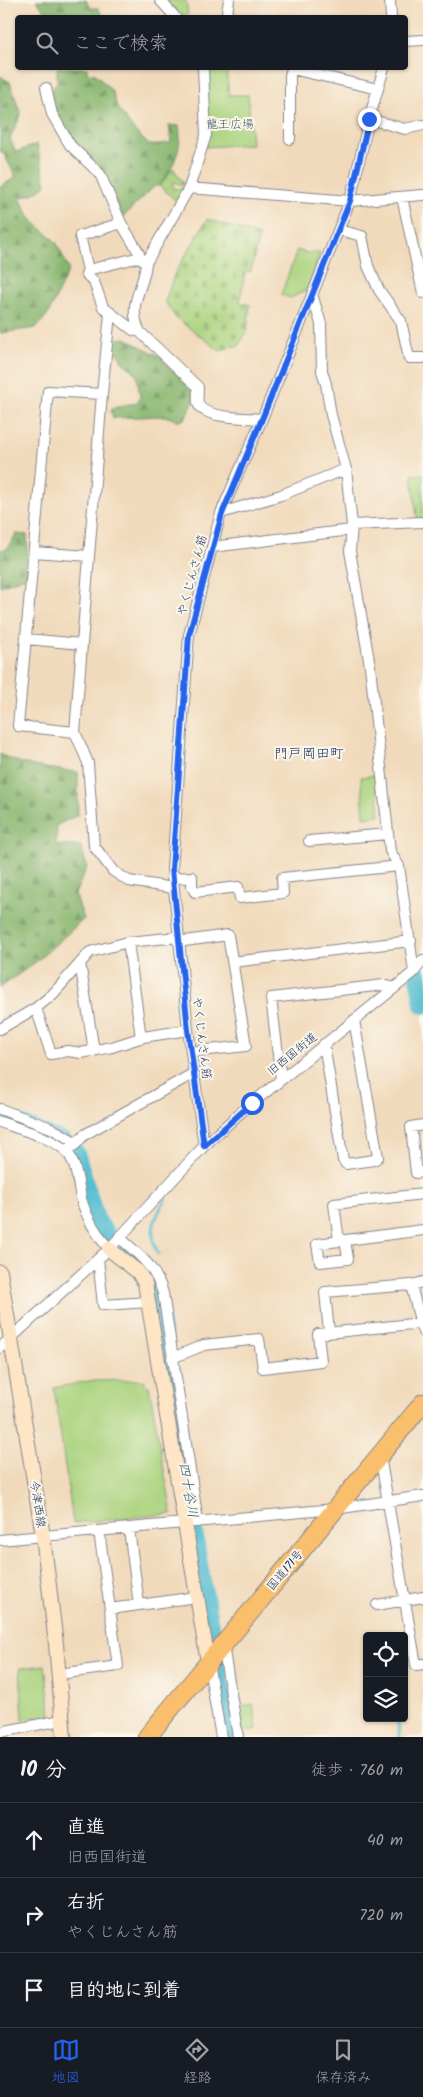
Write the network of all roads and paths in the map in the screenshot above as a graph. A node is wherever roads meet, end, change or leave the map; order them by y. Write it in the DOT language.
graph roads {
  1 [pos="160,0"];
  2 [pos="229,0"];
  3 [pos="390,0"];
  4 [pos="173,15"];
  5 [pos="226,15"];
  6 [pos="391,15"];
  7 [pos="423,40"];
  8 [pos="408,41"];
  9 [pos="203,70"];
  10 [pos="292,70"];
  11 [pos="301,70"];
  12 [pos="383,70"];
  13 [pos="46,88"];
  14 [pos="378,89"];
  15 [pos="369,119"];
  16 [pos="423,125"];
  17 [pos="290,139"];
  18 [pos="189,188"];
  19 [pos="423,195"];
  20 [pos="402,197"];
  21 [pos="350,201"];
  22 [pos="121,223"];
  23 [pos="339,230"];
  24 [pos="143,260"];
  25 [pos="88,270"];
  26 [pos="423,293"];
  27 [pos="312,294"];
  28 [pos="110,314"];
  29 [pos="140,332"];
  30 [pos="423,358"];
  31 [pos="102,394"];
  32 [pos="262,419"];
  33 [pos="346,470"];
  34 [pos="222,514"];
  35 [pos="423,522"];
  36 [pos="352,528"];
  37 [pos="212,547"];
  38 [pos="34,552"];
  39 [pos="89,556"];
  40 [pos="26,638"];
  41 [pos="82,644"];
  42 [pos="74,732"];
  43 [pos="388,834"];
  44 [pos="309,841"];
  45 [pos="399,866"];
  46 [pos="172,883"];
  47 [pos="178,939"];
  48 [pos="411,941"];
  49 [pos="128,942"];
  50 [pos="423,960"];
  51 [pos="233,962"];
  52 [pos="80,963"];
  53 [pos="414,972"];
  54 [pos="394,988"];
  55 [pos="36,1008"];
  56 [pos="354,1020"];
  57 [pos="0,1028"];
  58 [pos="188,1030"];
  59 [pos="140,1038"];
  60 [pos="324,1044"];
  61 [pos="94,1051"];
  62 [pos="191,1052"];
  63 [pos="194,1073"];
  64 [pos="281,1079"];
  65 [pos="0,1109"];
  66 [pos="0,1122"];
  67 [pos="423,1125"];
  68 [pos="204,1146"];
  69 [pos="72,1147"];
  70 [pos="423,1172"];
  71 [pos="423,1194"];
  72 [pos="423,1230"];
  73 [pos="119,1237"];
  74 [pos="109,1249"];
  75 [pos="98,1259"];
  76 [pos="0,1272"];
  77 [pos="423,1282"];
  78 [pos="411,1285"];
  79 [pos="149,1302"];
  80 [pos="422,1327"];
  81 [pos="329,1332"];
  82 [pos="10,1337"];
  83 [pos="0,1348"];
  84 [pos="172,1358"];
  85 [pos="423,1403"];
  86 [pos="380,1456"];
  87 [pos="423,1496"];
  88 [pos="388,1501"];
  89 [pos="335,1509"];
  90 [pos="192,1523"];
  91 [pos="129,1529"];
  92 [pos="99,1532"];
  93 [pos="43,1536"];
  94 [pos="0,1540"];
  95 [pos="197,1597"];
  96 [pos="423,1597"];
  97 [pos="405,1600"];
  98 [pos="139,1605"];
  99 [pos="377,1605"];
  100 [pos="110,1609"];
  101 [pos="216,1653"];
  102 [pos="423,1664"];
  103 [pos="59,1674"];
  104 [pos="62,1720"];
  105 [pos="0,1732"];
  106 [pos="64,1737"];
  107 [pos="147,1737"];
  108 [pos="221,1737"];
  109 [pos="238,1737"];
  1 -- 4 [label="street"];
  2 -- 5 [label="street"];
  3 -- 6 [label="street"];
  7 -- 8 [label="street"];
  9 -- 18 [label="street"];
  10 -- 17 [label="street"];
  11 -- 14 [label="street"];
  12 -- 14 [label="street, やくじんさん筋"];
  13 -- 22 [label="street"];
  14 -- 15 [label="street, やくじんさん筋"];
  15 -- 16 [label="street"];
  15 -- 21 [label="street, やくじんさん筋"];
  18 -- 21 [label="street"];
  18 -- 24 [label="street"];
  19 -- 20 [label="street"];
  20 -- 21 [label="street"];
  20 -- 26 [label="street"];
  21 -- 23 [label="street, やくじんさん筋"];
  22 -- 24 [label="street"];
  22 -- 25 [label="street"];
  23 -- 27 [label="street, やくじんさん筋"];
  23 -- 30 [label="street"];
  24 -- 25 [label="street"];
  24 -- 29 [label="street"];
  25 -- 28 [label="street"];
  27 -- 32 [label="street, やくじんさん筋"];
  27 -- 33 [label="street"];
  28 -- 29 [label="street"];
  28 -- 31 [label="street"];
  29 -- 32 [label="street"];
  31 -- 38 [label="street"];
  31 -- 39 [label="street"];
  32 -- 34 [label="street, やくじんさん筋"];
  33 -- 34 [label="street"];
  33 -- 36 [label="street"];
  34 -- 37 [label="street, やくじんさん筋"];
  35 -- 36 [label="street"];
  36 -- 37 [label="street"];
  36 -- 43 [label="street"];
  37 -- 46 [label="street, やくじんさん筋"];
  38 -- 39 [label="street"];
  38 -- 40 [label="street"];
  39 -- 41 [label="street"];
  40 -- 41 [label="street"];
  40 -- 42 [label="street"];
  41 -- 42 [label="street"];
  42 -- 46 [label="street"];
  43 -- 44 [label="street"];
  43 -- 45 [label="street"];
  45 -- 46 [label="street"];
  45 -- 48 [label="street"];
  46 -- 47 [label="street, やくじんさん筋"];
  47 -- 49 [label="street"];
  47 -- 51 [label="street"];
  47 -- 58 [label="street, やくじんさん筋"];
  48 -- 51 [label="street"];
  48 -- 53 [label="street"];
  49 -- 52 [label="street"];
  49 -- 59 [label="street"];
  50 -- 53 [label="street, 旧西国街道"];
  51 -- 62 [label="street"];
  52 -- 55 [label="street"];
  52 -- 61 [label="street"];
  53 -- 54 [label="street, 旧西国街道"];
  54 -- 56 [label="street, 旧西国街道"];
  54 -- 64 [label="street"];
  55 -- 57 [label="street"];
  55 -- 61 [label="street"];
  56 -- 60 [label="street, 旧西国街道"];
  56 -- 60 [label="street"];
  58 -- 59 [label="street"];
  58 -- 62 [label="street, やくじんさん筋"];
  59 -- 61 [label="street"];
  60 -- 64 [label="street, 旧西国街道"];
  62 -- 63 [label="street, やくじんさん筋"];
  63 -- 68 [label="street, やくじんさん筋"];
  63 -- 69 [label="street"];
  64 -- 68 [label="street, 旧西国街道"];
  65 -- 69 [label="street"];
  66 -- 69 [label="street"];
  67 -- 70 [label="street"];
  68 -- 73 [label="street, 旧西国街道"];
  69 -- 74 [label="street"];
  71 -- 72 [label="street"];
  73 -- 74 [label="street, 旧西国街道"];
  73 -- 84 [label="street"];
  74 -- 75 [label="street, 旧西国街道"];
  74 -- 79 [label="street"];
  75 -- 79 [label="street"];
  75 -- 82 [label="street, 旧西国街道"];
  76 -- 82 [label="street, 今津西線"];
  77 -- 78 [label="street"];
  78 -- 80 [label="street"];
  78 -- 81 [label="street"];
  79 -- 90 [label="street"];
  80 -- 81 [label="street"];
  81 -- 84 [label="street"];
  82 -- 83 [label="street"];
  82 -- 93 [label="street, 今津西線"];
  84 -- 90 [label="street"];
  85 -- 86 [label="highway, 国道171号"];
  86 -- 88 [label="street"];
  86 -- 89 [label="highway, 国道171号"];
  87 -- 88 [label="street"];
  88 -- 89 [label="street"];
  88 -- 97 [label="street"];
  89 -- 90 [label="street"];
  89 -- 101 [label="highway, 国道171号"];
  90 -- 91 [label="street"];
  90 -- 95 [label="street"];
  91 -- 92 [label="street"];
  91 -- 98 [label="street"];
  92 -- 93 [label="street"];
  92 -- 100 [label="street"];
  93 -- 94 [label="street"];
  93 -- 103 [label="street, 今津西線"];
  95 -- 98 [label="street"];
  95 -- 101 [label="street"];
  96 -- 97 [label="street"];
  97 -- 99 [label="street"];
  97 -- 102 [label="street"];
  98 -- 100 [label="street"];
  100 -- 103 [label="street"];
  101 -- 107 [label="highway, 国道171号"];
  101 -- 108 [label="street"];
  101 -- 109 [label="street"];
  103 -- 104 [label="street, 今津西線"];
  104 -- 105 [label="street"];
  104 -- 106 [label="street, 今津西線"];
}
